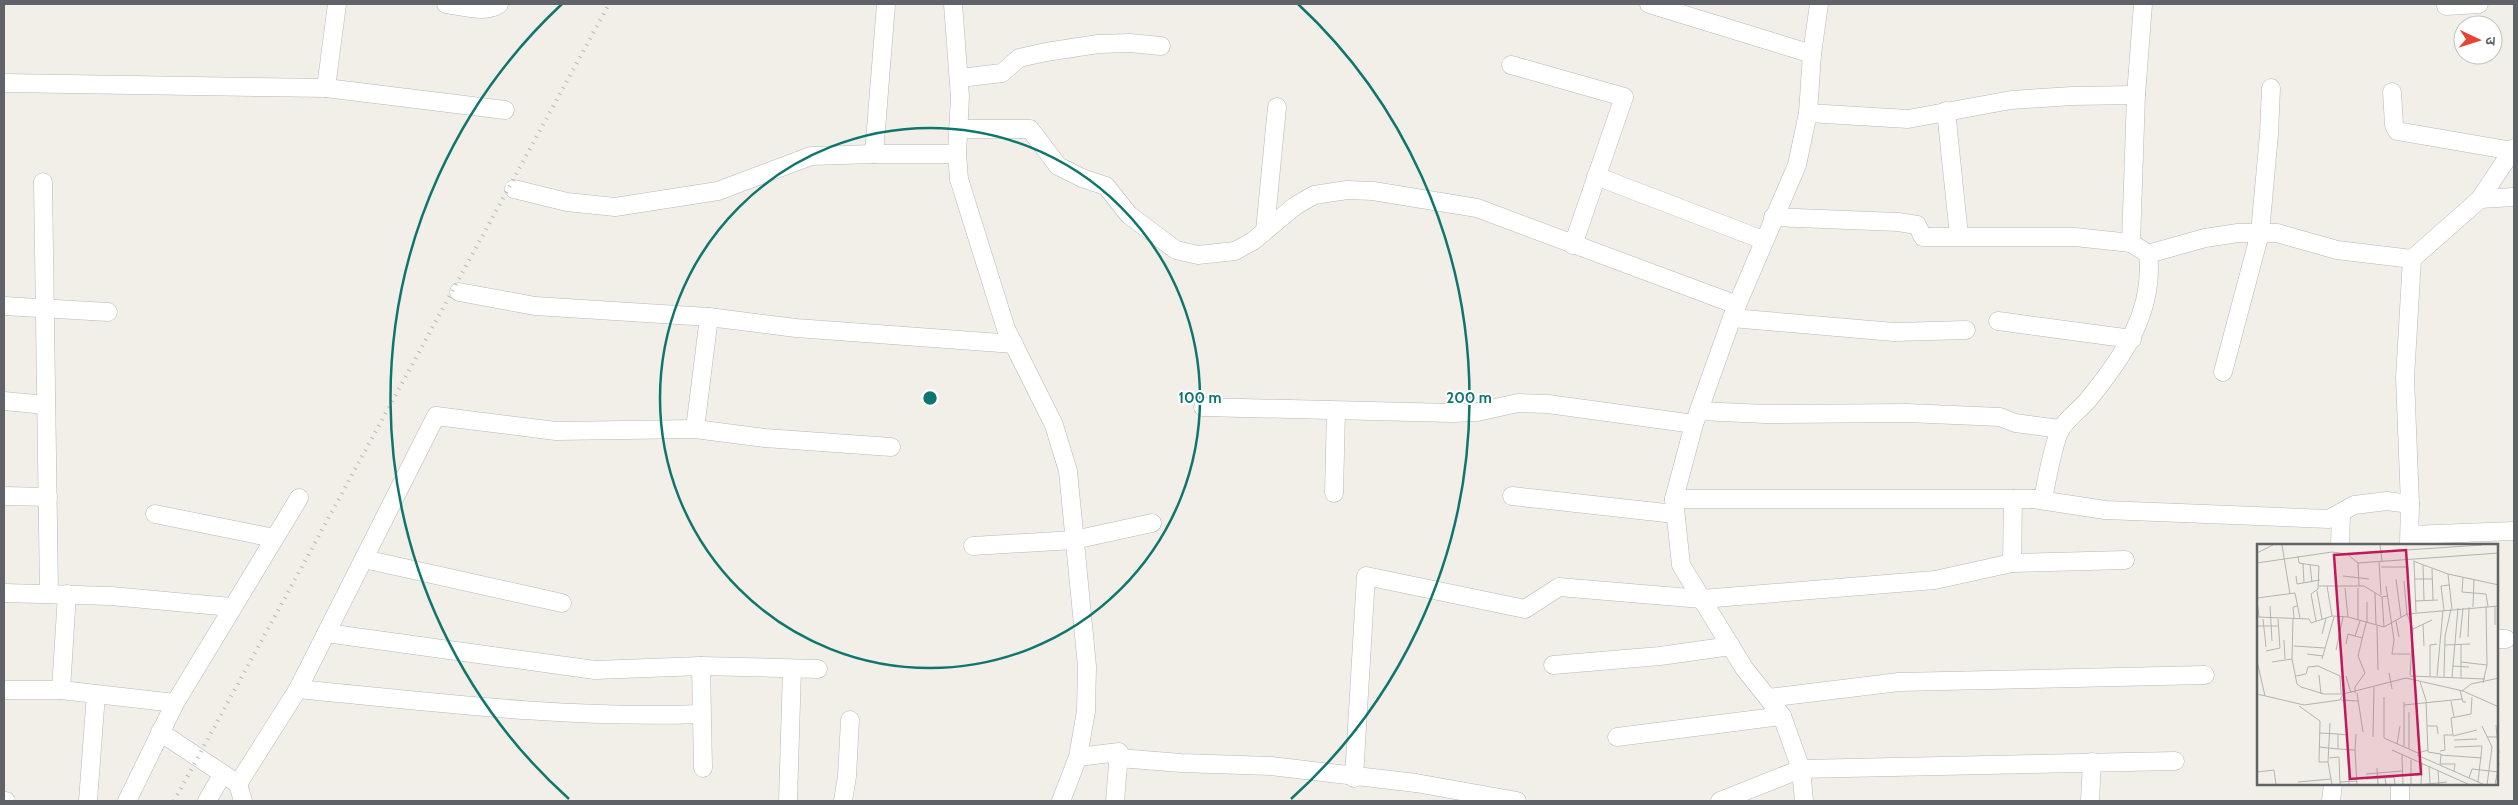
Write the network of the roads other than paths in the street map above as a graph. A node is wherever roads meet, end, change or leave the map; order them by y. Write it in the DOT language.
graph roads {
  1 [pos="338,4"];
  2 [pos="446,4"];
  3 [pos="499,4"];
  4 [pos="886,4"];
  5 [pos="953,4"];
  6 [pos="1650,4"];
  7 [pos="1819,4"];
  8 [pos="2143,4"];
  9 [pos="2480,4"];
  10 [pos="2446,6"];
  11 [pos="1161,46"];
  12 [pos="1812,54"];
  13 [pos="1511,65"];
  14 [pos="960,78"];
  15 [pos="4,83"];
  16 [pos="326,88"];
  17 [pos="2271,88"];
  18 [pos="2392,92"];
  19 [pos="2136,95"];
  20 [pos="1277,107"];
  21 [pos="505,110"];
  22 [pos="1946,111"];
  23 [pos="1808,113"];
  24 [pos="958,129"];
  25 [pos="2514,149"];
  26 [pos="874,154"];
  27 [pos="957,154"];
  28 [pos="1596,176"];
  29 [pos="43,182"];
  30 [pos="514,189"];
  31 [pos="2514,198"];
  32 [pos="2480,199"];
  33 [pos="1773,217"];
  34 [pos="1265,231"];
  35 [pos="2260,233"];
  36 [pos="1959,236"];
  37 [pos="1763,240"];
  38 [pos="2131,243"];
  39 [pos="1573,245"];
  40 [pos="2148,254"];
  41 [pos="2412,259"];
  42 [pos="459,292"];
  43 [pos="4,306"];
  44 [pos="45,310"];
  45 [pos="108,312"];
  46 [pos="1734,312"];
  47 [pos="709,317"];
  48 [pos="1998,321"];
  49 [pos="1966,330"];
  50 [pos="2132,339"];
  51 [pos="1014,344"];
  52 [pos="2223,372"];
  53 [pos="4,401"];
  54 [pos="46,404"];
  55 [pos="1203,408"];
  56 [pos="1336,411"];
  57 [pos="1696,417"];
  58 [pos="695,429"];
  59 [pos="2060,429"];
  60 [pos="891,447"];
  61 [pos="1334,493"];
  62 [pos="4,496"];
  63 [pos="1512,496"];
  64 [pos="48,497"];
  65 [pos="299,498"];
  66 [pos="2013,499"];
  67 [pos="2033,499"];
  68 [pos="2410,504"];
  69 [pos="1674,507"];
  70 [pos="2340,513"];
  71 [pos="154,514"];
  72 [pos="1152,523"];
  73 [pos="2514,531"];
  74 [pos="274,538"];
  75 [pos="1074,540"];
  76 [pos="2410,540"];
  77 [pos="2340,544"];
  78 [pos="973,546"];
  79 [pos="364,559"];
  80 [pos="2125,560"];
  81 [pos="2012,562"];
  82 [pos="4,593"];
  83 [pos="49,594"];
  84 [pos="67,594"];
  85 [pos="1702,598"];
  86 [pos="562,603"];
  87 [pos="231,607"];
  88 [pos="326,632"];
  89 [pos="1731,646"];
  90 [pos="1553,665"];
  91 [pos="701,666"];
  92 [pos="792,669"];
  93 [pos="818,669"];
  94 [pos="2205,675"];
  95 [pos="298,688"];
  96 [pos="4,690"];
  97 [pos="61,690"];
  98 [pos="96,694"];
  99 [pos="1768,698"];
  100 [pos="174,703"];
  101 [pos="701,714"];
  102 [pos="1782,716"];
  103 [pos="850,720"];
  104 [pos="160,732"];
  105 [pos="1617,737"];
  106 [pos="1078,757"];
  107 [pos="1119,758"];
  108 [pos="2175,761"];
  109 [pos="2092,762"];
  110 [pos="703,768"];
  111 [pos="1801,768"];
  112 [pos="222,775"];
  113 [pos="1354,778"];
  114 [pos="238,784"];
  115 [pos="2333,785"];
  116 [pos="2400,785"];
  117 [pos="88,801"];
  118 [pos="127,801"];
  119 [pos="207,801"];
  120 [pos="244,801"];
  121 [pos="788,801"];
  122 [pos="843,801"];
  123 [pos="1061,801"];
  124 [pos="1115,801"];
  125 [pos="1517,801"];
  126 [pos="1720,801"];
  127 [pos="1804,801"];
  128 [pos="2090,801"];
  129 [pos="2332,801"];
  130 [pos="2400,801"];
  1 -- 16 [label="street"];
  2 -- 3 [label="street"];
  4 -- 26 [label="street"];
  5 -- 14 [label="street"];
  6 -- 12 [label="street"];
  7 -- 12 [label="street"];
  8 -- 19 [label="street"];
  9 -- 10 [label="street"];
  11 -- 14 [label="street"];
  12 -- 23 [label="street"];
  13 -- 28 [label="street"];
  14 -- 24 [label="street"];
  15 -- 16 [label="street"];
  16 -- 21 [label="street"];
  17 -- 35 [label="street"];
  18 -- 25 [label="street"];
  19 -- 22 [label="street"];
  19 -- 38 [label="street"];
  20 -- 34 [label="street"];
  22 -- 23 [label="street"];
  22 -- 36 [label="street"];
  23 -- 33 [label="street"];
  24 -- 27 [label="street"];
  24 -- 34 [label="street"];
  25 -- 32 [label="street"];
  26 -- 27 [label="street"];
  26 -- 30 [label="street"];
  27 -- 51 [label="street"];
  28 -- 37 [label="street"];
  28 -- 39 [label="street"];
  29 -- 44 [label="street"];
  31 -- 32 [label="street"];
  32 -- 41 [label="street"];
  33 -- 36 [label="street"];
  33 -- 37 [label="street"];
  34 -- 39 [label="street"];
  35 -- 40 [label="street"];
  35 -- 41 [label="street"];
  35 -- 52 [label="street"];
  36 -- 38 [label="street"];
  37 -- 46 [label="street"];
  38 -- 40 [label="street"];
  39 -- 46 [label="street"];
  40 -- 50 [label="street"];
  41 -- 68 [label="street"];
  42 -- 47 [label="street"];
  43 -- 44 [label="street"];
  44 -- 45 [label="street"];
  44 -- 54 [label="street"];
  46 -- 49 [label="street"];
  46 -- 57 [label="street"];
  47 -- 51 [label="street"];
  47 -- 58 [label="street"];
  48 -- 50 [label="street"];
  50 -- 59 [label="street"];
  51 -- 75 [label="street"];
  53 -- 54 [label="street"];
  54 -- 64 [label="street"];
  55 -- 56 [label="street"];
  56 -- 57 [label="street"];
  56 -- 61 [label="street"];
  57 -- 59 [label="street"];
  57 -- 69 [label="street"];
  58 -- 60 [label="street"];
  58 -- 79 [label="street"];
  59 -- 67 [label="street"];
  62 -- 64 [label="street"];
  63 -- 69 [label="street"];
  64 -- 83 [label="street"];
  65 -- 74 [label="street"];
  66 -- 67 [label="street"];
  66 -- 69 [label="street"];
  66 -- 81 [label="street"];
  67 -- 70 [label="street"];
  68 -- 70 [label="street"];
  68 -- 76 [label="street"];
  69 -- 85 [label="street"];
  70 -- 77 [label="street"];
  71 -- 74 [label="street"];
  72 -- 75 [label="street"];
  73 -- 76 [label="street"];
  74 -- 87 [label="street"];
  75 -- 78 [label="street"];
  75 -- 106 [label="street"];
  79 -- 86 [label="street"];
  79 -- 88 [label="street"];
  80 -- 81 [label="street"];
  81 -- 85 [label="street"];
  82 -- 83 [label="street"];
  83 -- 84 [label="street"];
  84 -- 87 [label="street"];
  84 -- 97 [label="street"];
  85 -- 89 [label="street"];
  85 -- 113 [label="street"];
  87 -- 100 [label="street"];
  88 -- 91 [label="street"];
  88 -- 95 [label="street"];
  89 -- 90 [label="street"];
  89 -- 99 [label="street"];
  91 -- 92 [label="street"];
  91 -- 101 [label="street"];
  92 -- 93 [label="street"];
  92 -- 121 [label="street"];
  94 -- 99 [label="street"];
  95 -- 101 [label="street"];
  95 -- 114 [label="street"];
  96 -- 97 [label="street"];
  97 -- 98 [label="street"];
  98 -- 100 [label="street"];
  98 -- 117 [label="street"];
  99 -- 102 [label="street"];
  100 -- 104 [label="street"];
  101 -- 110 [label="street"];
  102 -- 105 [label="street"];
  102 -- 111 [label="street"];
  103 -- 122 [label="street"];
  104 -- 112 [label="street"];
  104 -- 118 [label="street"];
  106 -- 107 [label="street"];
  106 -- 123 [label="street"];
  107 -- 113 [label="street"];
  107 -- 124 [label="street"];
  108 -- 109 [label="street"];
  109 -- 111 [label="street"];
  109 -- 128 [label="street"];
  111 -- 126 [label="street"];
  111 -- 127 [label="street"];
  112 -- 114 [label="street"];
  112 -- 119 [label="street"];
  113 -- 125 [label="street"];
  114 -- 120 [label="street"];
  115 -- 129 [label="street"];
  116 -- 130 [label="street"];
}
